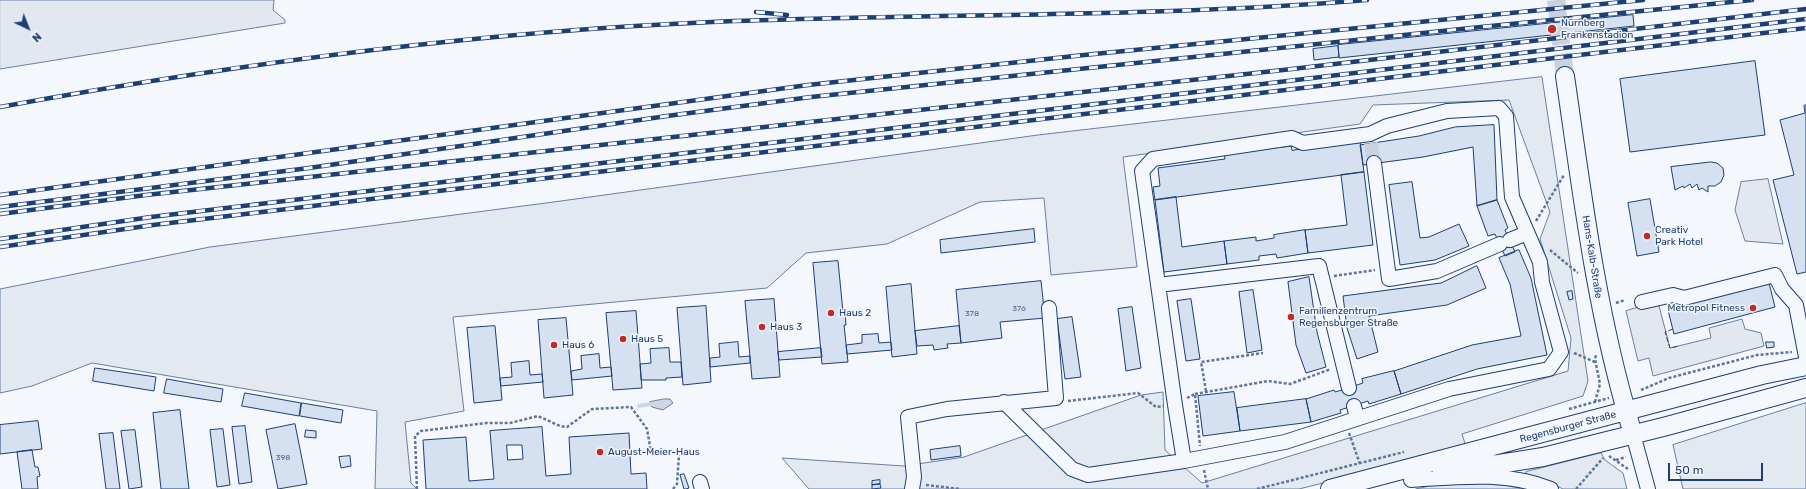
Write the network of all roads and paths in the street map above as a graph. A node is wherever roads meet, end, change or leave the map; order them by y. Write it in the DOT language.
graph roads {
  1 [pos="1565,76"];
  2 [pos="1374,164"];
  3 [pos="1565,174"];
  4 [pos="1540,216"];
  5 [pos="1527,232"];
  6 [pos="1387,268"];
  7 [pos="1320,272"];
  8 [pos="1578,273"];
  9 [pos="1158,285"];
  10 [pos="1624,300"];
  11 [pos="1642,302"];
  12 [pos="1616,303"];
  13 [pos="1049,308"];
  14 [pos="1561,352"];
  15 [pos="1263,353"];
  16 [pos="1806,358"];
  17 [pos="1595,362"];
  18 [pos="1343,365"];
  19 [pos="1349,388"];
  20 [pos="1806,388"];
  21 [pos="1206,392"];
  22 [pos="1195,394"];
  23 [pos="1056,398"];
  24 [pos="1004,402"];
  25 [pos="1624,403"];
  26 [pos="1175,405"];
  27 [pos="1565,410"];
  28 [pos="1353,415"];
  29 [pos="1633,434"];
  30 [pos="1412,450"];
  31 [pos="651,452"];
  32 [pos="1607,454"];
  33 [pos="679,455"];
  34 [pos="1627,457"];
  35 [pos="1201,459"];
  36 [pos="1184,461"];
  37 [pos="1615,461"];
  38 [pos="1367,477"];
  39 [pos="1411,480"];
  40 [pos="913,487"];
  41 [pos="417,489"];
  42 [pos="673,489"];
  43 [pos="960,489"];
  44 [pos="1208,489"];
  45 [pos="1257,489"];
  46 [pos="1330,489"];
  47 [pos="1551,489"];
  48 [pos="1576,489"];
  49 [pos="1648,489"];
  1 -- 25 [label="main road, Hans-Kalb-Straße"];
  2 -- 6 [label="street"];
  3 -- 4 [label="path"];
  5 -- 6 [label="street"];
  5 -- 8 [label="path"];
  5 -- 9 [label="street"];
  5 -- 14 [label="street"];
  6 -- 7 [label="path"];
  7 -- 9 [label="street"];
  7 -- 18 [label="street"];
  9 -- 26 [label="street"];
  10 -- 12 [label="path"];
  11 -- 16 [label="street"];
  13 -- 23 [label="street"];
  14 -- 17 [label="path"];
  14 -- 28 [label="street"];
  15 -- 21 [label="path"];
  16 -- 25 [label="main road, Regensburger Straße"];
  16 -- 25 [label="path"];
  18 -- 19 [label="street"];
  18 -- 21 [label="path"];
  20 -- 29 [label="main road, Regensburger Straße"];
  21 -- 22 [label="path"];
  22 -- 26 [label="path"];
  22 -- 35 [label="path"];
  23 -- 24 [label="street"];
  23 -- 26 [label="path"];
  24 -- 36 [label="street"];
  24 -- 40 [label="street"];
  25 -- 27 [label="path"];
  25 -- 29 [label="main road, Hans-Kalb-Straße"];
  25 -- 38 [label="main road, Regensburger Straße"];
  26 -- 36 [label="street"];
  28 -- 35 [label="street"];
  28 -- 38 [label="path"];
  29 -- 39 [label="main road, Regensburger Straße"];
  29 -- 49 [label="street"];
  30 -- 38 [label="path"];
  31 -- 41 [label="path"];
  32 -- 48 [label="path"];
  33 -- 42 [label="path"];
  34 -- 37 [label="path"];
  35 -- 36 [label="street"];
  35 -- 44 [label="path"];
  38 -- 39 [label="main road, Regensburger Straße"];
  38 -- 45 [label="path"];
  38 -- 46 [label="main road, Regensburger Straße"];
  39 -- 47 [label="street"];
  40 -- 43 [label="path"];
}
